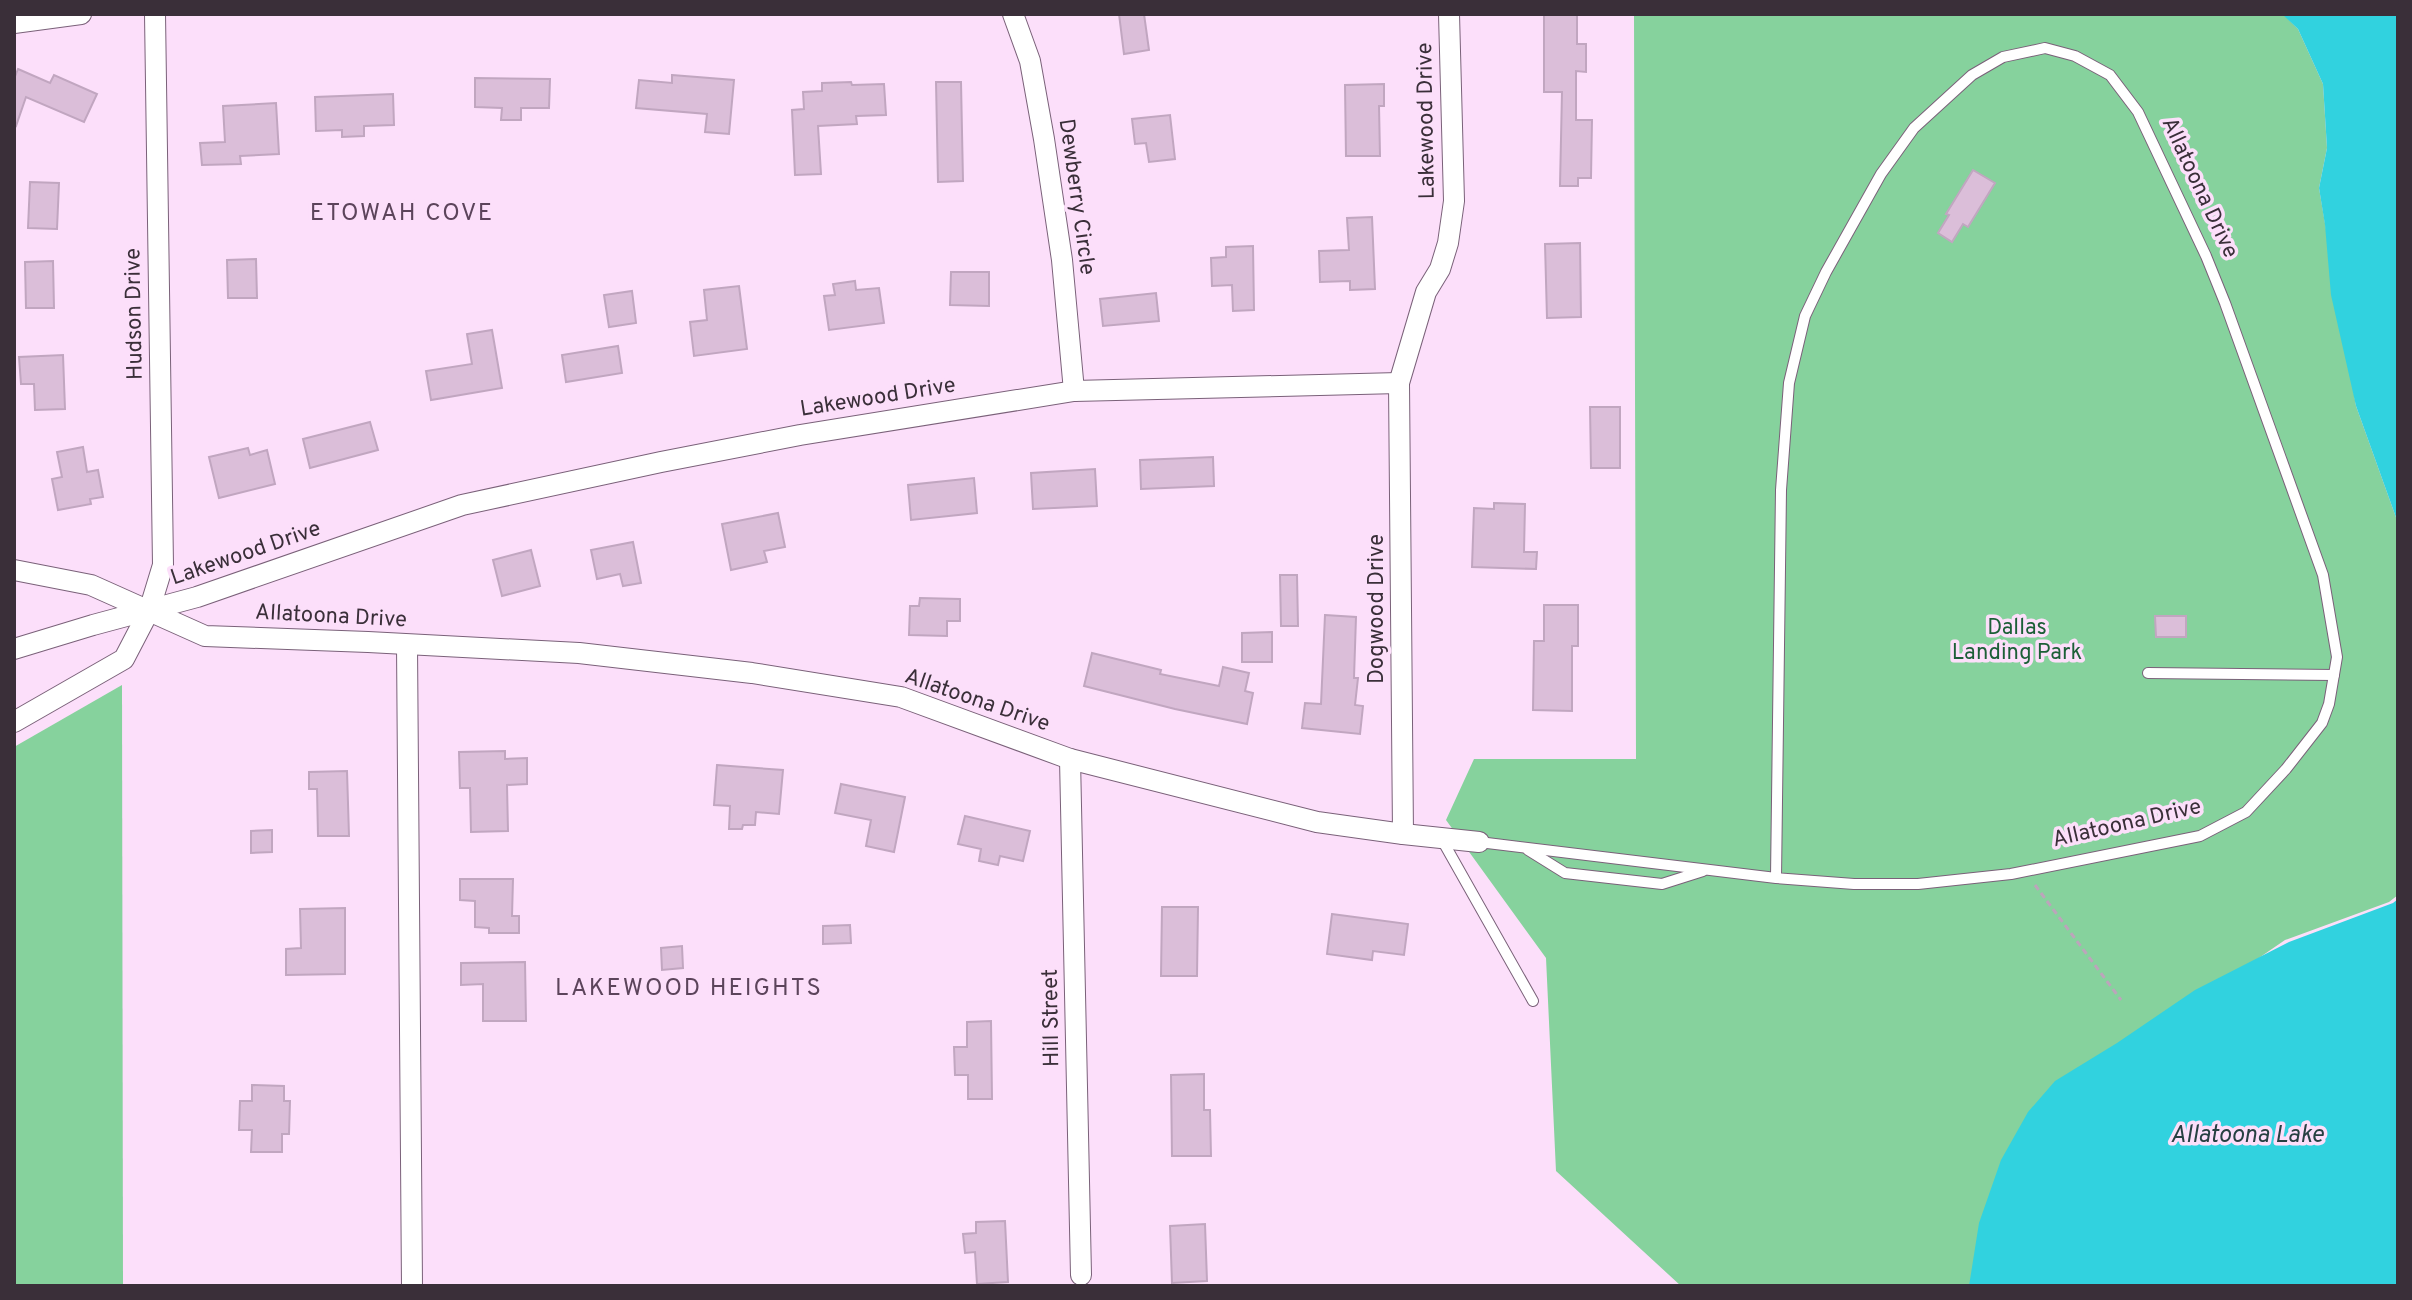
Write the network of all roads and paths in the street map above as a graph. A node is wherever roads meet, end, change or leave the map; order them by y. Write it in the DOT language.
graph roads {
  1 [pos="81,14"];
  2 [pos="155,14"];
  3 [pos="1013,14"];
  4 [pos="1449,14"];
  5 [pos="14,23"];
  6 [pos="1399,383"];
  7 [pos="1074,391"];
  8 [pos="14,570"];
  9 [pos="149,611"];
  10 [pos="407,645"];
  11 [pos="14,649"];
  12 [pos="2148,673"];
  13 [pos="2334,675"];
  14 [pos="14,722"];
  15 [pos="1070,759"];
  16 [pos="1403,834"];
  17 [pos="1440,837"];
  18 [pos="1479,842"];
  19 [pos="1523,847"];
  20 [pos="1707,870"];
  21 [pos="2025,872"];
  22 [pos="1776,878"];
  23 [pos="2121,1000"];
  24 [pos="1533,1001"];
  25 [pos="1081,1275"];
  26 [pos="412,1286"];
  1 -- 5 [label="street"];
  2 -- 9 [label="street, Hudson Drive"];
  3 -- 7 [label="street, Dewberry Circle"];
  4 -- 6 [label="street, Lakewood Drive"];
  6 -- 7 [label="street, Lakewood Drive"];
  6 -- 16 [label="street, Dogwood Drive"];
  7 -- 9 [label="street, Lakewood Drive"];
  8 -- 9 [label="street, Allatoona Drive"];
  9 -- 10 [label="street, Allatoona Drive"];
  9 -- 11 [label="street, Lakewood Drive"];
  9 -- 14 [label="street, Hudson Drive"];
  10 -- 15 [label="street, Allatoona Drive"];
  10 -- 26 [label="street"];
  12 -- 13 [label="lane"];
  13 -- 21 [label="lane, Allatoona Drive"];
  13 -- 22 [label="lane, Allatoona Drive"];
  15 -- 16 [label="street, Allatoona Drive"];
  15 -- 25 [label="street, Hill Street"];
  16 -- 17 [label="street, Allatoona Drive"];
  17 -- 18 [label="street, Allatoona Drive"];
  17 -- 24 [label="lane"];
  18 -- 19 [label="lane, Allatoona Drive"];
  19 -- 20 [label="lane"];
  19 -- 20 [label="lane, Allatoona Drive"];
  20 -- 22 [label="lane, Allatoona Drive"];
  21 -- 22 [label="lane, Allatoona Drive"];
  21 -- 23 [label="path"];
}
